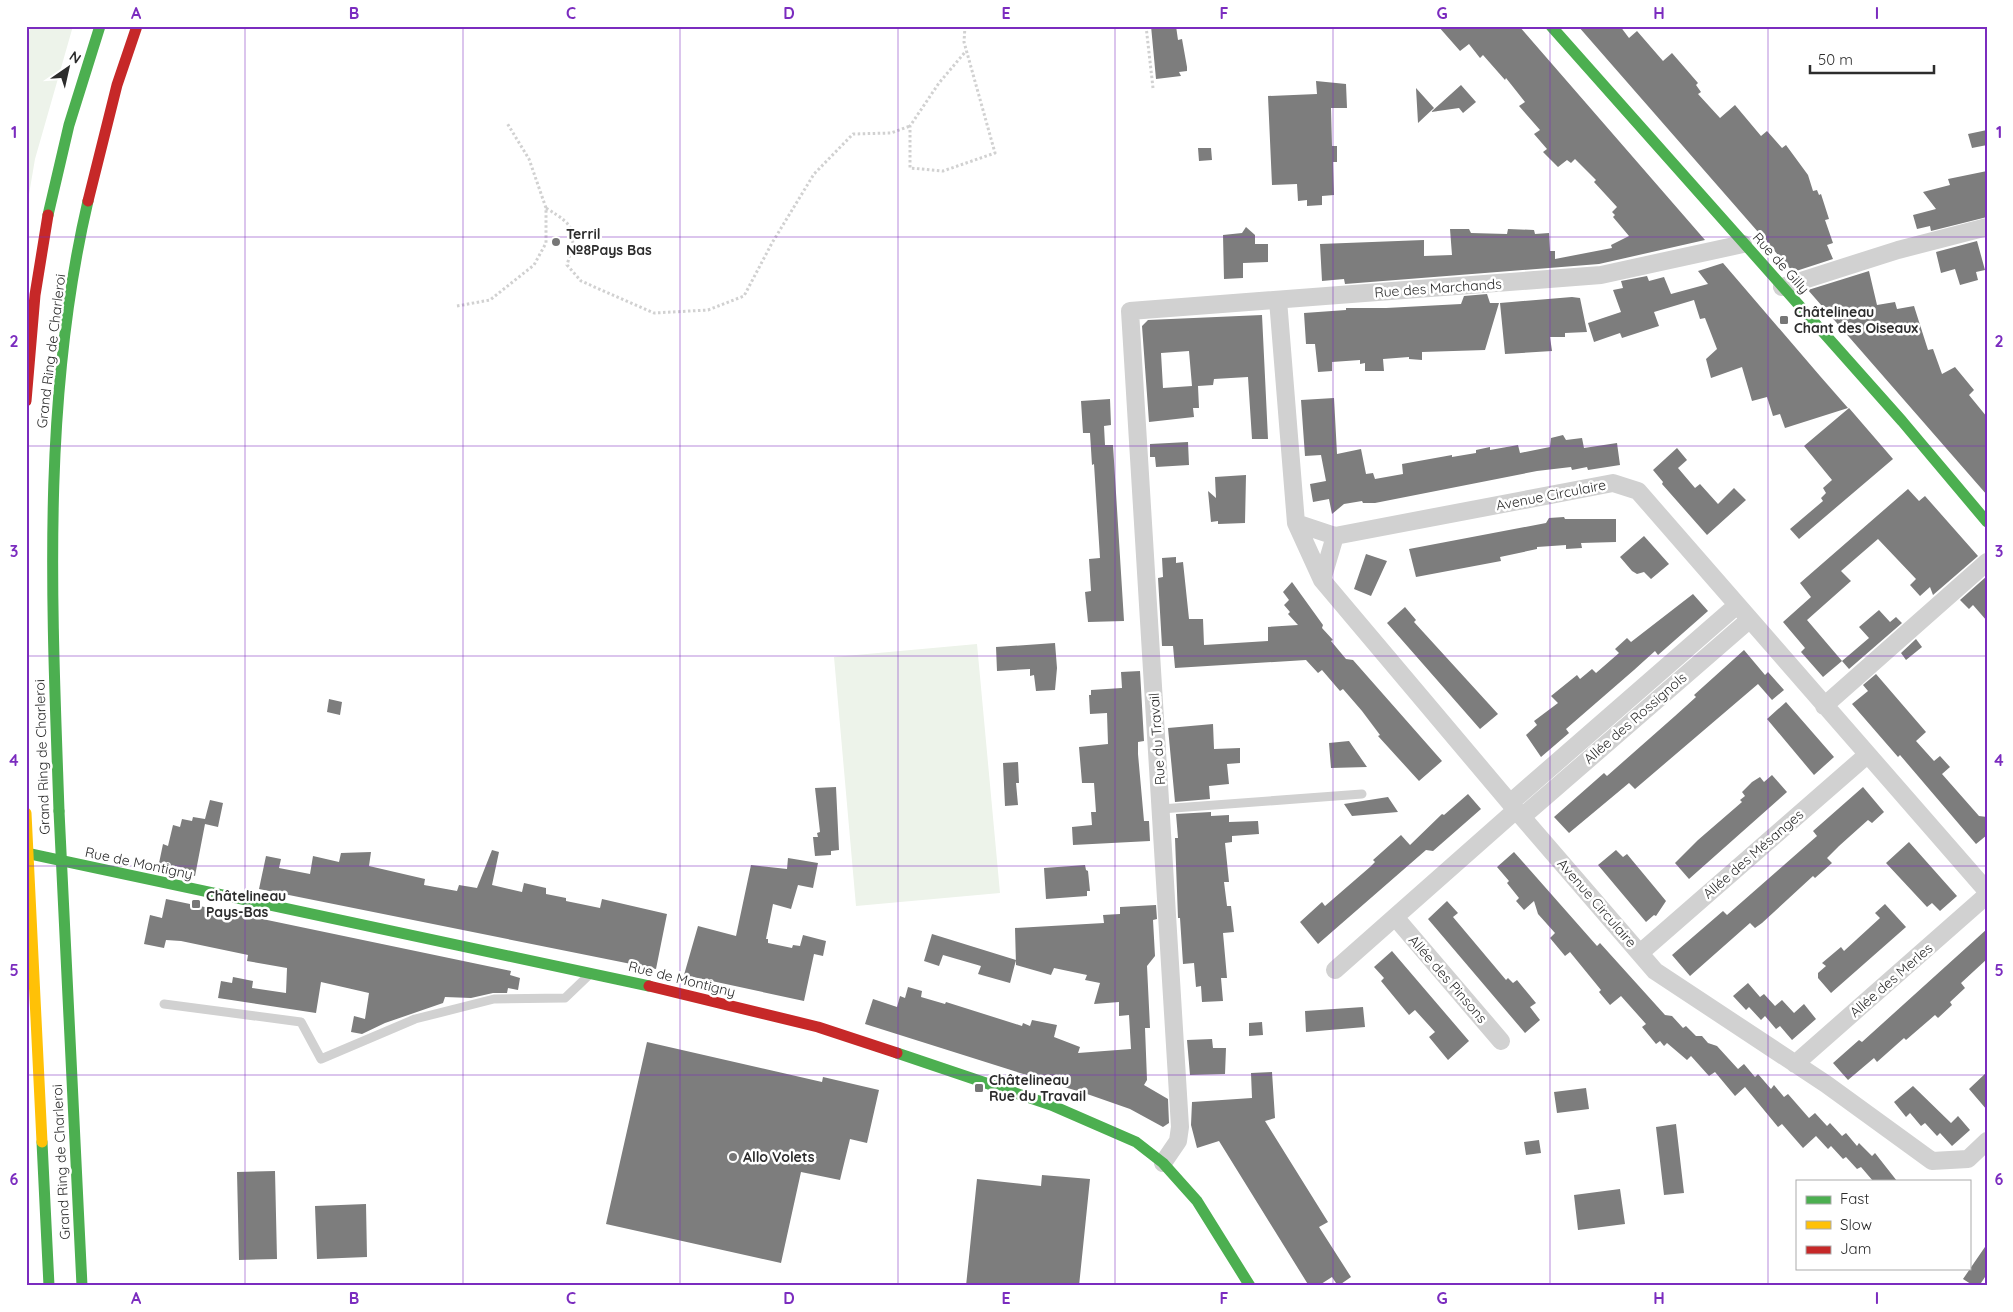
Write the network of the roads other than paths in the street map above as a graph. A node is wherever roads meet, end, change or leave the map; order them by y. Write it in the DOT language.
graph roads {
  1 [pos="100,26"];
  2 [pos="136,26"];
  3 [pos="1551,26"];
  4 [pos="1987,227"];
  5 [pos="1743,244"];
  6 [pos="1782,286"];
  7 [pos="1278,300"];
  8 [pos="1130,311"];
  9 [pos="26,400"];
  10 [pos="1987,522"];
  11 [pos="1296,523"];
  12 [pos="1335,536"];
  13 [pos="1987,562"];
  14 [pos="1322,580"];
  15 [pos="1736,606"];
  16 [pos="1749,620"];
  17 [pos="1824,706"];
  18 [pos="1867,755"];
  19 [pos="1362,794"];
  20 [pos="1161,810"];
  21 [pos="1516,810"];
  22 [pos="26,812"];
  23 [pos="26,853"];
  24 [pos="1987,893"];
  25 [pos="1395,917"];
  26 [pos="1640,953"];
  27 [pos="1335,970"];
  28 [pos="591,973"];
  29 [pos="164,1004"];
  30 [pos="1501,1041"];
  31 [pos="1795,1064"];
  32 [pos="1987,1141"];
  33 [pos="1162,1163"];
  34 [pos="48,1286"];
  35 [pos="82,1286"];
  36 [pos="1250,1286"];
  1 -- 9 [label="main road, Grand Ring de Charleroi"];
  2 -- 35 [label="main road, Grand Ring de Charleroi, bridge"];
  3 -- 5 [label="main road, Rue de Gilly"];
  4 -- 6 [label="street"];
  5 -- 6 [label="main road, Rue de Gilly"];
  5 -- 7 [label="street, Rue des Marchands"];
  6 -- 10 [label="main road, Rue de Gilly"];
  7 -- 8 [label="street, Rue des Marchands"];
  7 -- 11 [label="street, Avenue Circulaire"];
  8 -- 20 [label="street, Rue du Travail"];
  11 -- 12 [label="street, Avenue Circulaire"];
  11 -- 14 [label="street, Avenue Circulaire"];
  12 -- 14 [label="street"];
  12 -- 15 [label="street, Avenue Circulaire"];
  13 -- 17 [label="street"];
  14 -- 21 [label="street, Avenue Circulaire"];
  15 -- 16 [label="street, Avenue Circulaire"];
  15 -- 21 [label="street, Allée des Rossignols"];
  16 -- 17 [label="street, Avenue Circulaire"];
  16 -- 21 [label="street, Allée des Rossignols"];
  17 -- 18 [label="street, Avenue Circulaire"];
  18 -- 24 [label="street, Avenue Circulaire"];
  18 -- 26 [label="street, Allée des Mésanges"];
  19 -- 20 [label="lane"];
  20 -- 33 [label="street, Rue du Travail"];
  21 -- 25 [label="street, Allée des Rossignols"];
  21 -- 26 [label="street, Avenue Circulaire"];
  22 -- 34 [label="main road, Grand Ring de Charleroi, bridge"];
  23 -- 28 [label="main road, Rue de Montigny"];
  24 -- 31 [label="street, Allée des Merles"];
  25 -- 27 [label="street, Allée des Rossignols"];
  25 -- 30 [label="street, Allée des Pinsons"];
  26 -- 31 [label="street, Avenue Circulaire"];
  28 -- 29 [label="lane"];
  28 -- 33 [label="main road, Rue de Montigny"];
  31 -- 32 [label="street, Avenue Circulaire"];
  33 -- 36 [label="main road, Rue de Montigny"];
}
